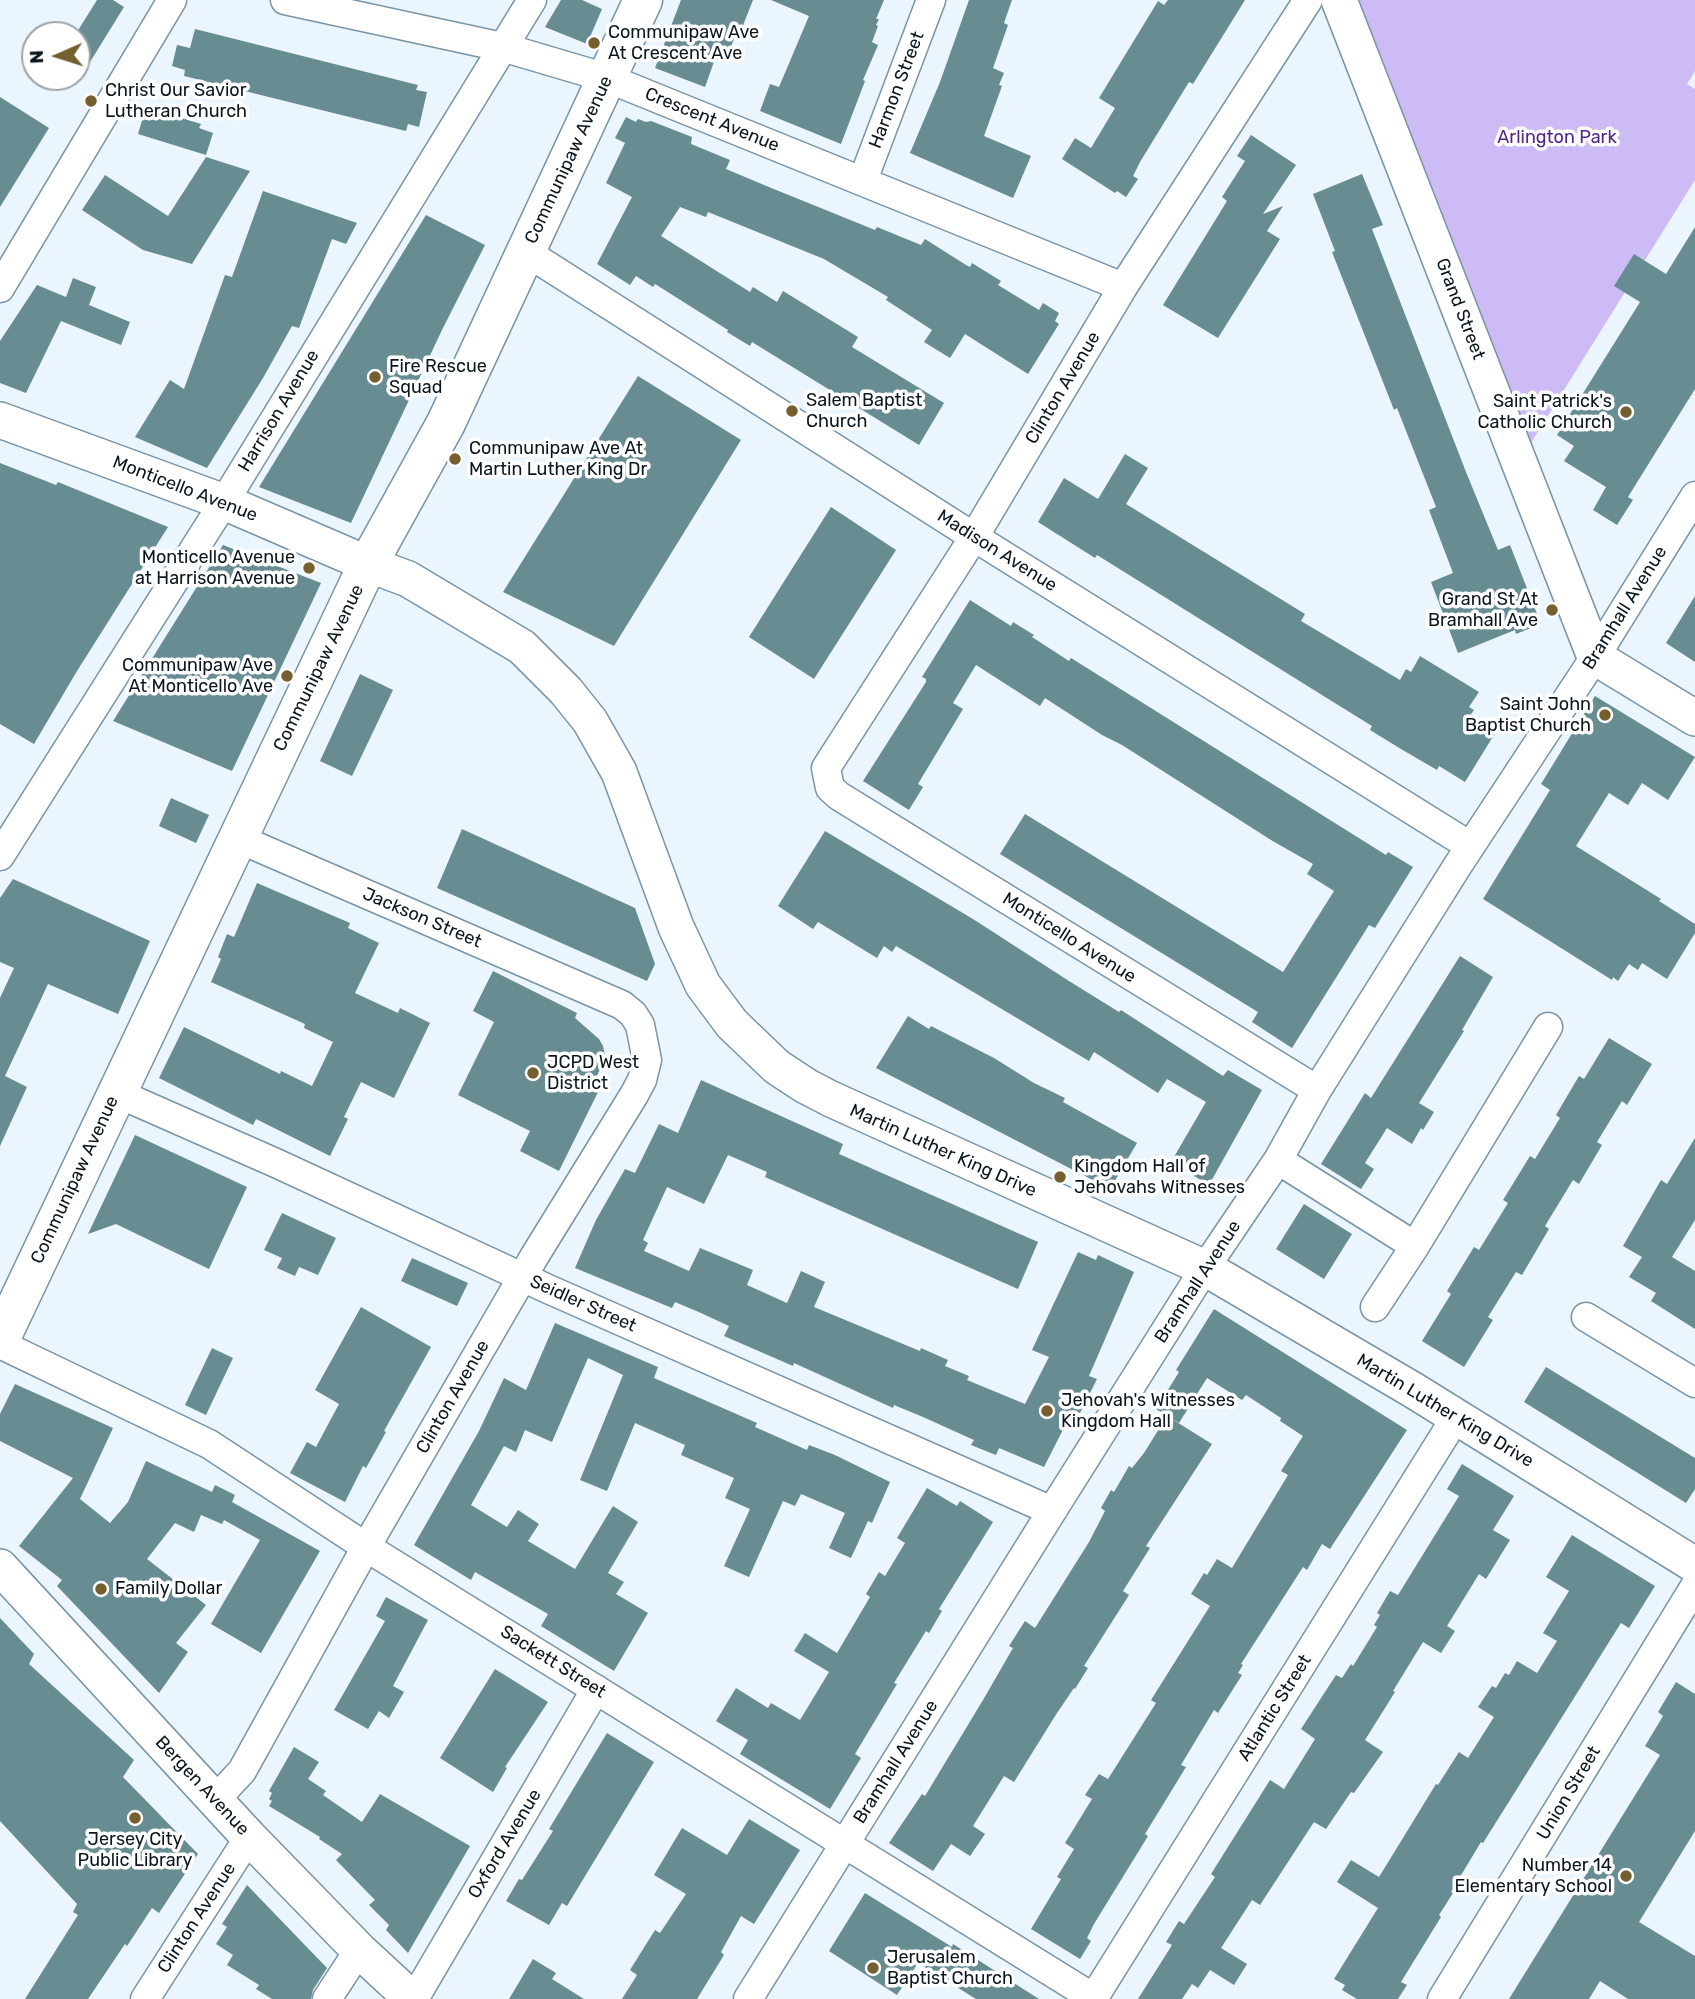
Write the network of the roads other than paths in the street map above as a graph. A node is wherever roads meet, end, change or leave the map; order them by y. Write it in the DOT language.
graph roads {
  1 [pos="172,0"];
  2 [pos="285,0"];
  3 [pos="532,0"];
  4 [pos="643,0"];
  5 [pos="931,0"];
  6 [pos="1308,0"];
  7 [pos="1339,0"];
  8 [pos="502,47"];
  9 [pos="607,78"];
  10 [pos="863,180"];
  11 [pos="526,252"];
  12 [pos="1123,287"];
  13 [pos="0,288"];
  14 [pos="0,420"];
  15 [pos="1695,496"];
  16 [pos="224,502"];
  17 [pos="974,537"];
  18 [pos="368,565"];
  19 [pos="1595,657"];
  20 [pos="1695,718"];
  21 [pos="827,779"];
  22 [pos="237,838"];
  23 [pos="1470,846"];
  24 [pos="0,856"];
  25 [pos="608,998"];
  26 [pos="1548,1027"];
  27 [pos="1317,1090"];
  28 [pos="117,1093"];
  29 [pos="1278,1160"];
  30 [pos="1415,1246"];
  31 [pos="1205,1268"];
  32 [pos="522,1277"];
  33 [pos="1375,1307"];
  34 [pos="1586,1317"];
  35 [pos="0,1342"];
  36 [pos="1695,1383"];
  37 [pos="1456,1417"];
  38 [pos="1052,1511"];
  39 [pos="366,1546"];
  40 [pos="1695,1565"];
  41 [pos="0,1567"];
  42 [pos="1695,1586"];
  43 [pos="596,1689"];
  44 [pos="215,1800"];
  45 [pos="249,1837"];
  46 [pos="846,1844"];
  47 [pos="359,1950"];
  48 [pos="145,1999"];
  49 [pos="327,1999"];
  50 [pos="413,1999"];
  51 [pos="748,1999"];
  52 [pos="1094,1999"];
  53 [pos="1442,1999"];
  1 -- 13 [label="street"];
  2 -- 8 [label="street, Crescent Avenue"];
  3 -- 8 [label="street, Harrison Avenue"];
  4 -- 9 [label="main road, Communipaw Avenue"];
  5 -- 10 [label="street, Harmon Street"];
  6 -- 12 [label="street, Clinton Avenue"];
  7 -- 19 [label="street, Grand Street"];
  8 -- 9 [label="street, Crescent Avenue"];
  8 -- 16 [label="street, Harrison Avenue"];
  9 -- 10 [label="street, Crescent Avenue"];
  9 -- 11 [label="main road, Communipaw Avenue"];
  10 -- 12 [label="street, Crescent Avenue"];
  11 -- 17 [label="street, Madison Avenue"];
  11 -- 18 [label="main road, Communipaw Avenue"];
  12 -- 17 [label="street, Clinton Avenue"];
  14 -- 16 [label="street, Monticello Avenue"];
  15 -- 19 [label="street, Bramhall Avenue"];
  16 -- 18 [label="street, Monticello Avenue"];
  16 -- 24 [label="street, Harrison Avenue"];
  17 -- 21 [label="street, Clinton Avenue"];
  17 -- 23 [label="street, Madison Avenue"];
  18 -- 22 [label="main road, Communipaw Avenue"];
  18 -- 31 [label="street, Martin Luther King Drive"];
  19 -- 20 [label="street"];
  19 -- 23 [label="street, Bramhall Avenue"];
  21 -- 27 [label="street, Monticello Avenue"];
  22 -- 25 [label="street, Jackson Street"];
  22 -- 28 [label="main road, Communipaw Avenue"];
  23 -- 27 [label="street, Bramhall Avenue"];
  25 -- 32 [label="street, Clinton Avenue"];
  26 -- 30 [label="street"];
  27 -- 29 [label="street, Bramhall Avenue"];
  28 -- 32 [label="street, Seidler Street"];
  28 -- 35 [label="main road, Communipaw Avenue"];
  29 -- 30 [label="street"];
  29 -- 31 [label="street, Bramhall Avenue"];
  30 -- 33 [label="street"];
  31 -- 37 [label="street, Martin Luther King Drive"];
  31 -- 38 [label="street, Bramhall Avenue"];
  32 -- 38 [label="street, Seidler Street"];
  32 -- 39 [label="street, Clinton Avenue"];
  34 -- 36 [label="street"];
  35 -- 39 [label="street, Sackett Street"];
  37 -- 40 [label="street, Martin Luther King Drive"];
  37 -- 52 [label="street, Atlantic Street"];
  38 -- 46 [label="street, Bramhall Avenue"];
  39 -- 43 [label="street, Sackett Street"];
  39 -- 44 [label="street, Clinton Avenue"];
  41 -- 44 [label="street, Bergen Avenue"];
  42 -- 53 [label="street, Union Street"];
  43 -- 46 [label="street, Sackett Street"];
  43 -- 50 [label="street, Oxford Avenue"];
  44 -- 45 [label="street, Bergen Avenue"];
  45 -- 47 [label="street, Bergen Avenue"];
  45 -- 48 [label="street, Clinton Avenue"];
  46 -- 51 [label="street, Bramhall Avenue"];
  46 -- 52 [label="street, Sackett Street"];
  47 -- 49 [label="street"];
  47 -- 50 [label="street, Bergen Avenue"];
}
